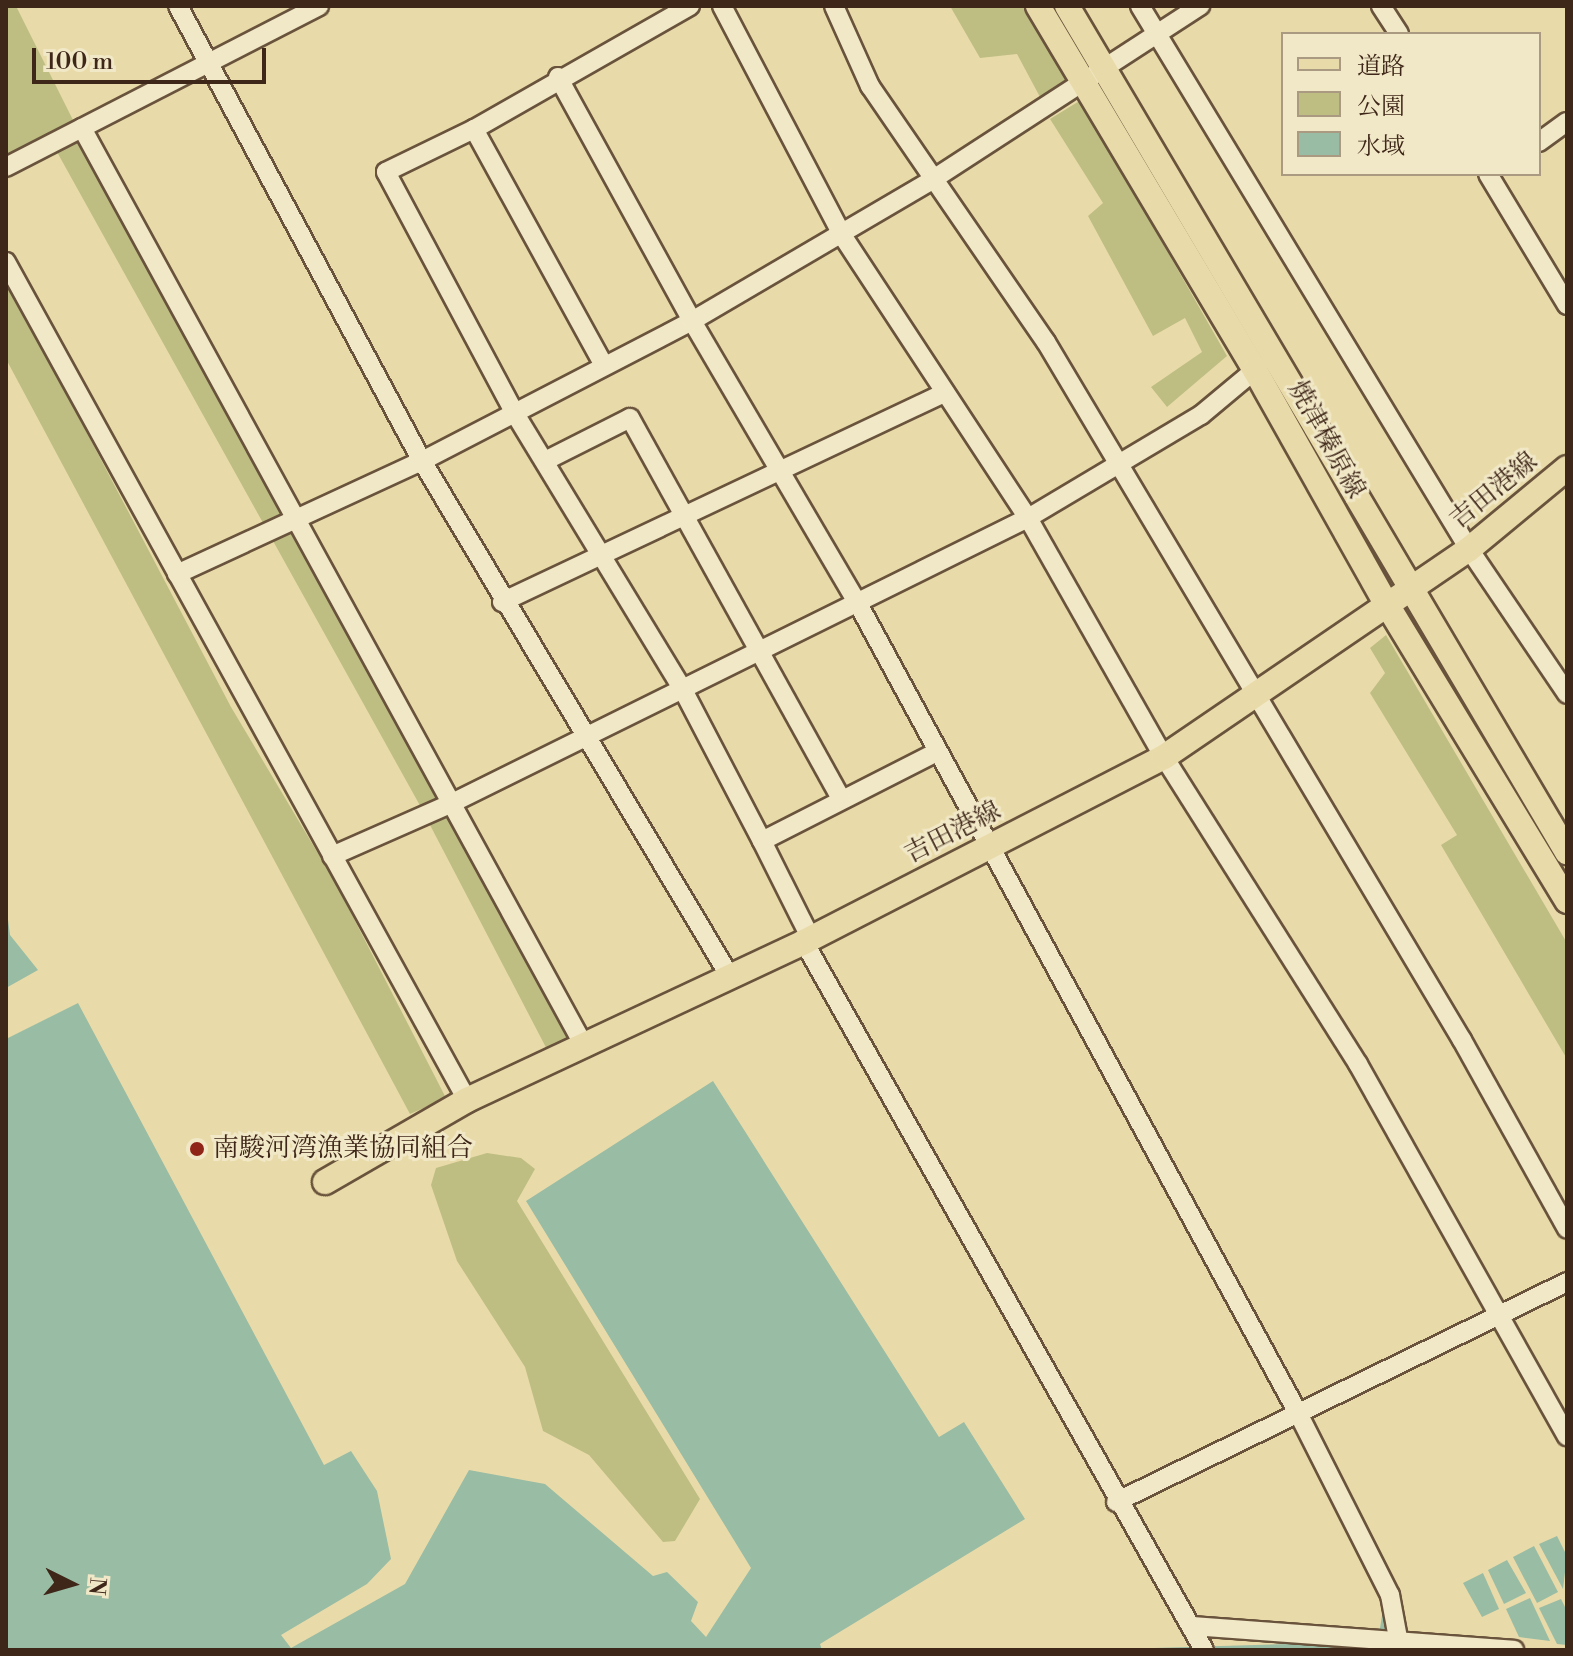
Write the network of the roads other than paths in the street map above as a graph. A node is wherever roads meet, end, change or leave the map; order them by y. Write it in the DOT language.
graph roads {
  1 [pos="178,6"];
  2 [pos="319,6"];
  3 [pos="690,6"];
  4 [pos="722,6"];
  5 [pos="834,6"];
  6 [pos="1038,6"];
  7 [pos="1067,6"];
  8 [pos="1140,6"];
  9 [pos="1200,6"];
  10 [pos="1381,6"];
  11 [pos="1398,32"];
  12 [pos="1157,34"];
  13 [pos="207,64"];
  14 [pos="1105,68"];
  15 [pos="558,77"];
  16 [pos="1084,82"];
  17 [pos="1567,122"];
  18 [pos="82,128"];
  19 [pos="474,129"];
  20 [pos="1541,141"];
  21 [pos="6,167"];
  22 [pos="1492,176"];
  23 [pos="932,180"];
  24 [pos="842,235"];
  25 [pos="6,262"];
  26 [pos="1567,305"];
  27 [pos="692,321"];
  28 [pos="603,364"];
  29 [pos="1255,370"];
  30 [pos="945,393"];
  31 [pos="514,412"];
  32 [pos="422,461"];
  33 [pos="545,461"];
  34 [pos="1120,467"];
  35 [pos="1567,468"];
  36 [pos="782,473"];
  37 [pos="684,514"];
  38 [pos="1028,518"];
  39 [pos="297,519"];
  40 [pos="1469,549"];
  41 [pos="602,555"];
  42 [pos="177,574"];
  43 [pos="1410,588"];
  44 [pos="856,600"];
  45 [pos="502,602"];
  46 [pos="1386,603"];
  47 [pos="757,652"];
  48 [pos="682,688"];
  49 [pos="1567,694"];
  50 [pos="1256,696"];
  51 [pos="581,735"];
  52 [pos="935,753"];
  53 [pos="1164,757"];
  54 [pos="841,799"];
  55 [pos="450,804"];
  56 [pos="762,841"];
  57 [pos="989,846"];
  58 [pos="1567,852"];
  59 [pos="332,856"];
  60 [pos="1567,901"];
  61 [pos="808,940"];
  62 [pos="729,975"];
  63 [pos="583,1044"];
  64 [pos="467,1100"];
  65 [pos="325,1182"];
  66 [pos="1567,1229"];
  67 [pos="1567,1282"];
  68 [pos="1501,1316"];
  69 [pos="1299,1415"];
  70 [pos="1567,1436"];
  71 [pos="1116,1502"];
  72 [pos="1192,1629"];
  73 [pos="1398,1638"];
  74 [pos="1204,1650"];
  75 [pos="1514,1650"];
  1 -- 13 [label="street"];
  2 -- 13 [label="street"];
  3 -- 15 [label="street"];
  4 -- 24 [label="street"];
  5 -- 23 [label="street"];
  6 -- 16 [label="main road, 焼津榛原線"];
  7 -- 14 [label="main road, 焼津榛原線"];
  8 -- 12 [label="street"];
  9 -- 12 [label="street"];
  10 -- 11 [label="street"];
  12 -- 14 [label="street"];
  12 -- 40 [label="street"];
  13 -- 18 [label="street"];
  13 -- 32 [label="street"];
  14 -- 16 [label="street"];
  14 -- 43 [label="main road, 焼津榛原線"];
  15 -- 19 [label="street"];
  15 -- 27 [label="street"];
  16 -- 23 [label="street"];
  16 -- 29 [label="main road, 焼津榛原線"];
  17 -- 20 [label="street"];
  18 -- 21 [label="street"];
  18 -- 39 [label="street"];
  19 -- 28 [label="street"];
  19 -- 31 [label="street"];
  22 -- 26 [label="street"];
  23 -- 24 [label="street"];
  23 -- 34 [label="street"];
  24 -- 27 [label="street"];
  24 -- 30 [label="street"];
  25 -- 42 [label="street"];
  27 -- 28 [label="street"];
  27 -- 36 [label="street"];
  28 -- 31 [label="street"];
  29 -- 34 [label="street"];
  29 -- 46 [label="main road, 焼津榛原線"];
  30 -- 36 [label="street"];
  30 -- 38 [label="street"];
  31 -- 32 [label="street"];
  31 -- 33 [label="street"];
  32 -- 39 [label="street"];
  32 -- 45 [label="street"];
  33 -- 37 [label="street"];
  33 -- 41 [label="street"];
  34 -- 38 [label="street"];
  34 -- 50 [label="street"];
  35 -- 40 [label="main road, 吉田港線"];
  36 -- 37 [label="street"];
  36 -- 44 [label="street"];
  37 -- 41 [label="street"];
  37 -- 47 [label="street"];
  38 -- 44 [label="street"];
  38 -- 53 [label="street"];
  39 -- 42 [label="street"];
  39 -- 55 [label="street"];
  40 -- 43 [label="main road, 吉田港線"];
  40 -- 49 [label="street"];
  41 -- 45 [label="street"];
  41 -- 48 [label="street"];
  42 -- 59 [label="street"];
  43 -- 46 [label="main road, 吉田港線"];
  43 -- 58 [label="main road, 焼津榛原線"];
  44 -- 47 [label="street"];
  44 -- 52 [label="street"];
  45 -- 51 [label="street"];
  46 -- 50 [label="main road, 吉田港線"];
  46 -- 60 [label="main road, 焼津榛原線"];
  47 -- 48 [label="street"];
  47 -- 54 [label="street"];
  48 -- 51 [label="street"];
  48 -- 56 [label="street"];
  50 -- 53 [label="main road, 吉田港線"];
  50 -- 66 [label="street"];
  51 -- 55 [label="street"];
  51 -- 62 [label="street"];
  52 -- 54 [label="street"];
  52 -- 57 [label="street"];
  53 -- 57 [label="main road, 吉田港線"];
  53 -- 68 [label="street"];
  54 -- 56 [label="street"];
  55 -- 59 [label="street"];
  55 -- 63 [label="street"];
  56 -- 61 [label="street"];
  57 -- 61 [label="main road, 吉田港線"];
  57 -- 69 [label="street"];
  59 -- 64 [label="street"];
  61 -- 62 [label="main road, 吉田港線"];
  61 -- 71 [label="street"];
  62 -- 63 [label="main road, 吉田港線"];
  63 -- 64 [label="main road, 吉田港線"];
  64 -- 65 [label="main road, 吉田港線"];
  67 -- 68 [label="street"];
  68 -- 69 [label="street"];
  68 -- 70 [label="street"];
  69 -- 71 [label="street"];
  69 -- 73 [label="street"];
  71 -- 72 [label="street"];
  72 -- 73 [label="street"];
  72 -- 74 [label="street"];
  73 -- 75 [label="street"];
}
